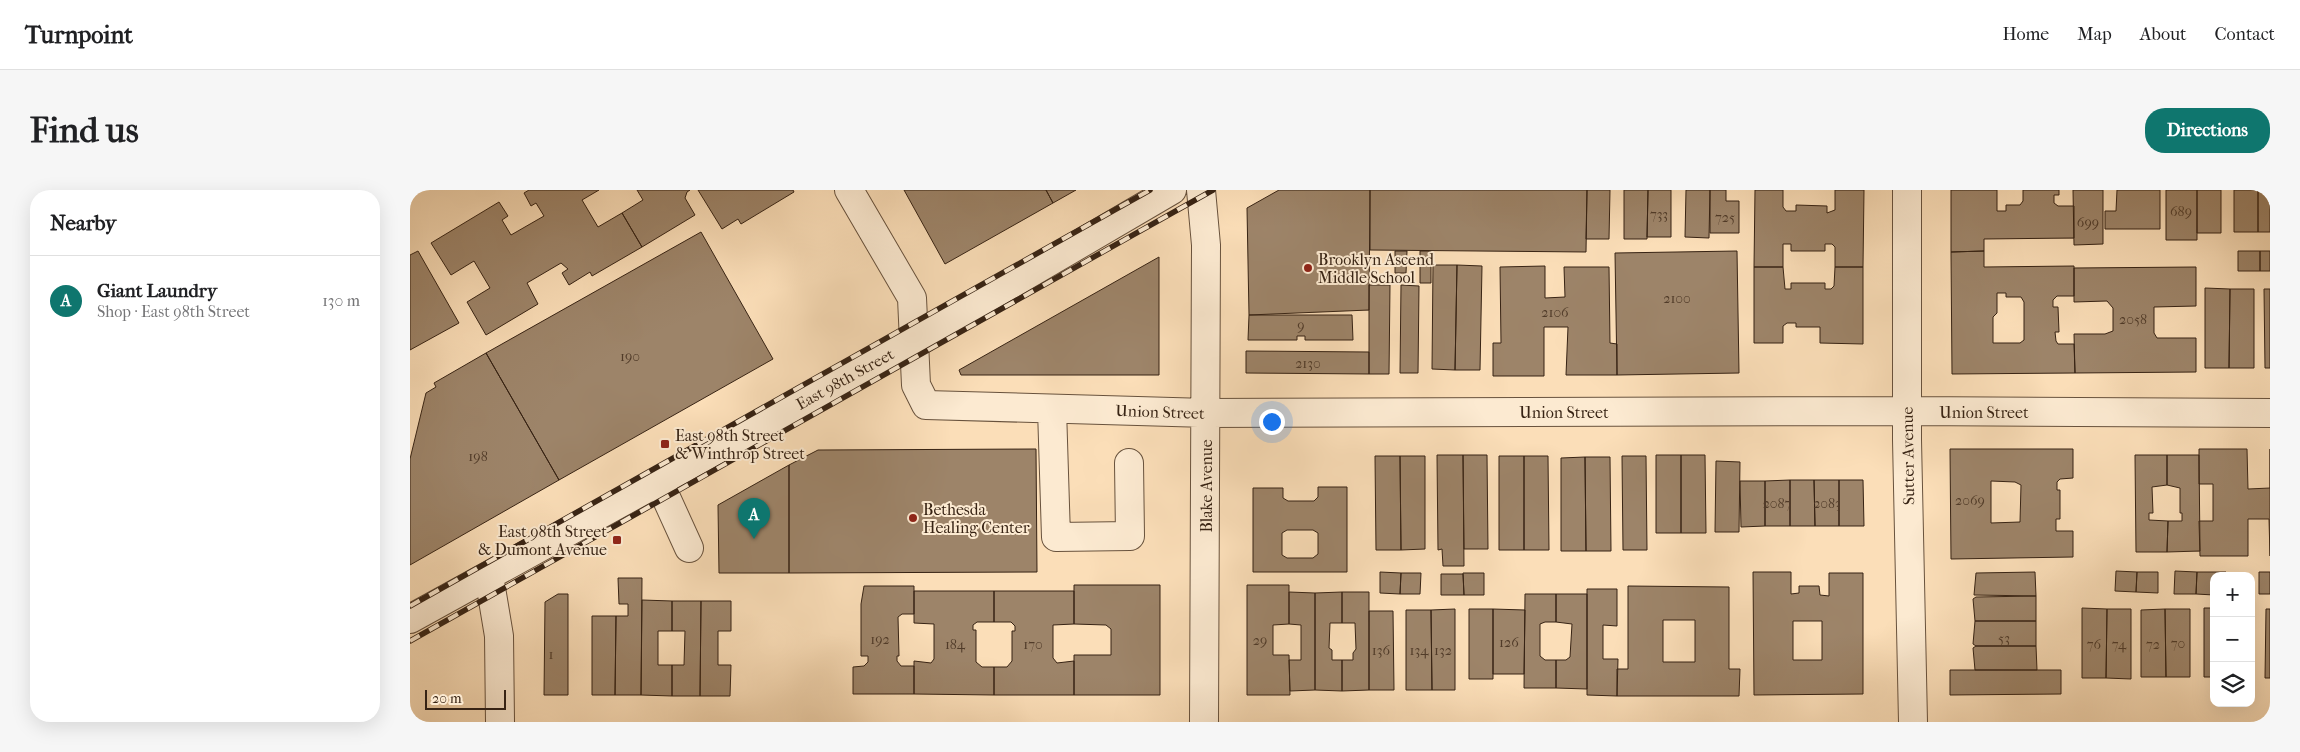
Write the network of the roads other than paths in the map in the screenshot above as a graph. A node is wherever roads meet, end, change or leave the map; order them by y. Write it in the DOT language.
graph roads {
  1 [pos="849,190"];
  2 [pos="1172,190"];
  3 [pos="1201,190"];
  4 [pos="1907,190"];
  5 [pos="914,341"];
  6 [pos="1052,408"];
  7 [pos="1907,411"];
  8 [pos="1207,413"];
  9 [pos="2270,413"];
  10 [pos="1129,463"];
  11 [pos="658,482"];
  12 [pos="689,548"];
  13 [pos="489,576"];
  14 [pos="410,619"];
  15 [pos="500,722"];
  16 [pos="1204,722"];
  17 [pos="1913,722"];
  1 -- 5 [label="street"];
  2 -- 5 [label="street, East 98th Street"];
  3 -- 8 [label="street, Blake Avenue"];
  4 -- 7 [label="street, Sutter Avenue"];
  5 -- 6 [label="street, Union Street"];
  5 -- 11 [label="street, East 98th Street"];
  6 -- 8 [label="street, Union Street"];
  6 -- 10 [label="street"];
  7 -- 8 [label="street, Union Street"];
  7 -- 9 [label="street, Union Street"];
  7 -- 17 [label="street, Sutter Avenue"];
  8 -- 16 [label="street, Blake Avenue"];
  11 -- 12 [label="street"];
  11 -- 13 [label="street, East 98th Street"];
  13 -- 14 [label="street, East 98th Street"];
  13 -- 15 [label="street"];
}
